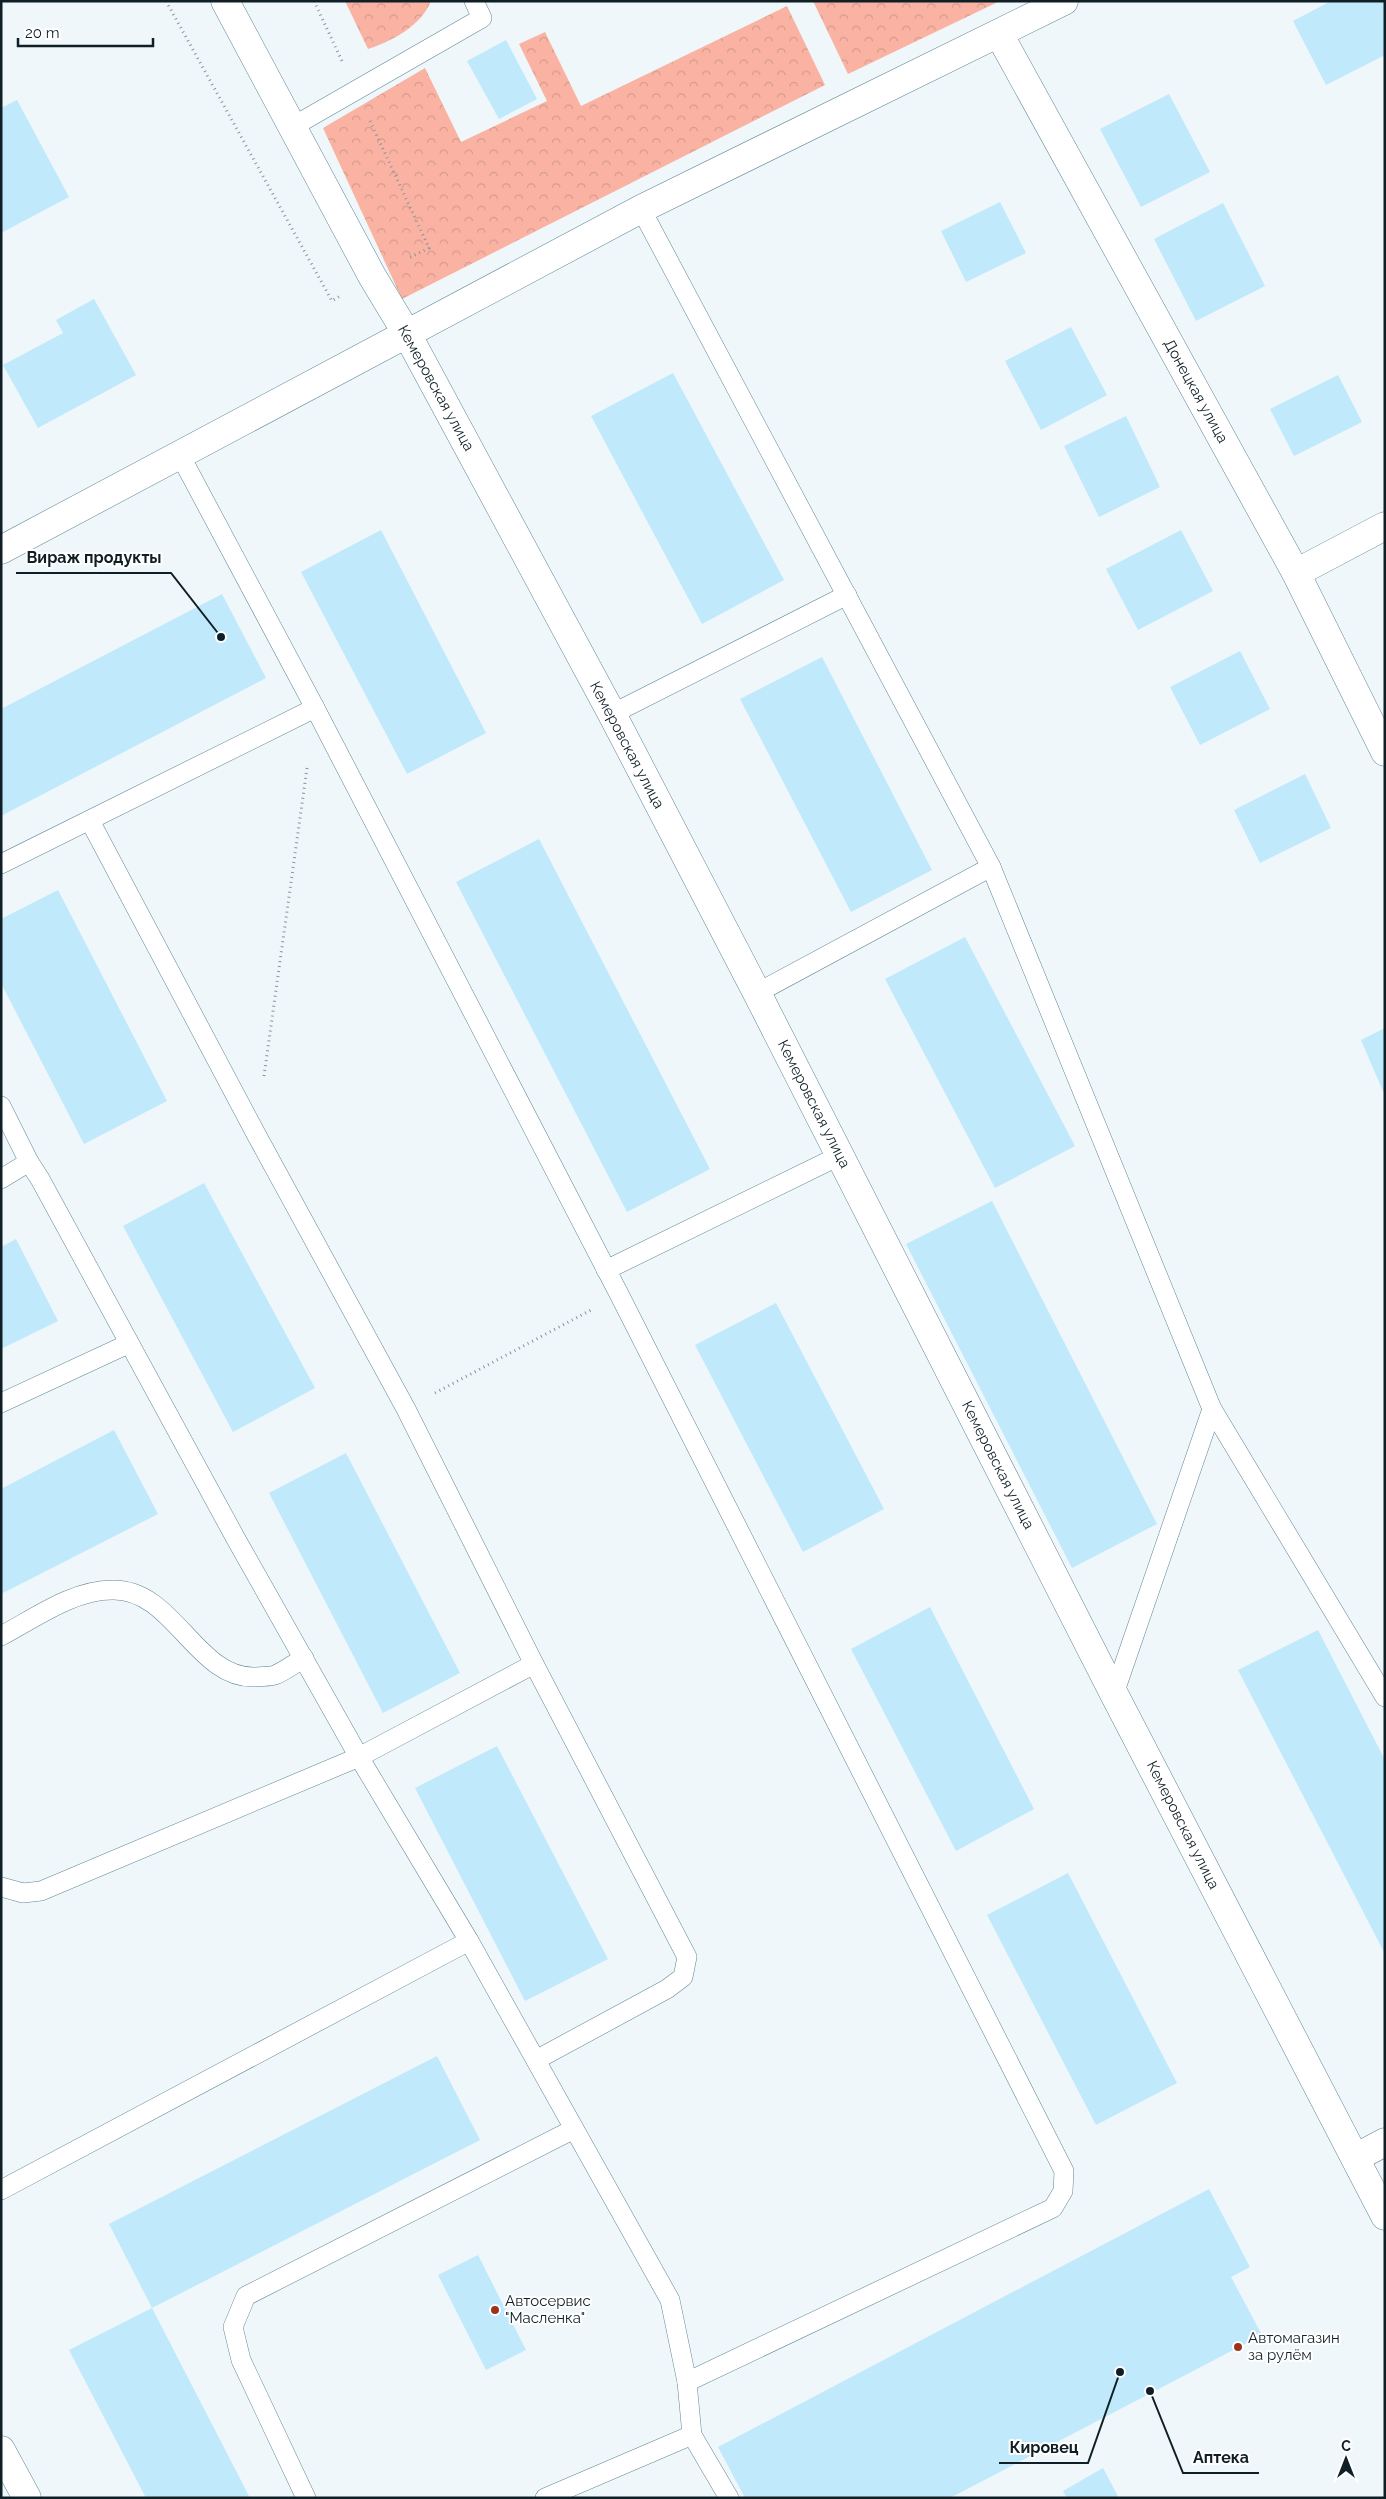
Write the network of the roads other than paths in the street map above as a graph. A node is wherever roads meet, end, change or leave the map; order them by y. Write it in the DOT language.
graph roads {
  1 [pos="226,1"];
  2 [pos="474,1"];
  3 [pos="1064,1"];
  4 [pos="999,34"];
  5 [pos="292,127"];
  6 [pos="641,209"];
  7 [pos="407,334"];
  8 [pos="180,455"];
  9 [pos="1385,526"];
  10 [pos="1,550"];
  11 [pos="1296,573"];
  12 [pos="847,595"];
  13 [pos="315,708"];
  14 [pos="612,714"];
  15 [pos="1385,752"];
  16 [pos="90,821"];
  17 [pos="1,864"];
  18 [pos="991,868"];
  19 [pos="757,993"];
  20 [pos="1,1106"];
  21 [pos="841,1155"];
  22 [pos="29,1162"];
  23 [pos="1,1178"];
  24 [pos="606,1270"];
  25 [pos="128,1344"];
  26 [pos="1,1403"];
  27 [pos="1212,1409"];
  28 [pos="1,1636"];
  29 [pos="304,1658"];
  30 [pos="534,1664"];
  31 [pos="1114,1694"];
  32 [pos="1385,1697"];
  33 [pos="359,1757"];
  34 [pos="1,1887"];
  35 [pos="469,1941"];
  36 [pos="536,2060"];
  37 [pos="574,2129"];
  38 [pos="1385,2142"];
  39 [pos="1355,2158"];
  40 [pos="1,2190"];
  41 [pos="1385,2216"];
  42 [pos="687,2382"];
  43 [pos="692,2434"];
  44 [pos="1,2450"];
  45 [pos="27,2498"];
  46 [pos="306,2498"];
  47 [pos="545,2498"];
  48 [pos="729,2498"];
  1 -- 5 [label="street, Кемеровская улица"];
  2 -- 5 [label="lane"];
  3 -- 4 [label="street"];
  4 -- 6 [label="street"];
  4 -- 11 [label="street, Донецкая улица"];
  5 -- 7 [label="street, Кемеровская улица"];
  6 -- 7 [label="street"];
  6 -- 12 [label="lane"];
  7 -- 8 [label="street"];
  7 -- 14 [label="street, Кемеровская улица"];
  8 -- 10 [label="street"];
  8 -- 13 [label="lane"];
  9 -- 11 [label="street"];
  11 -- 15 [label="street, Донецкая улица"];
  12 -- 14 [label="lane"];
  12 -- 18 [label="lane"];
  13 -- 16 [label="lane"];
  13 -- 24 [label="lane"];
  14 -- 19 [label="street, Кемеровская улица"];
  16 -- 17 [label="lane"];
  16 -- 30 [label="lane"];
  18 -- 19 [label="lane"];
  18 -- 27 [label="lane"];
  19 -- 21 [label="street, Кемеровская улица"];
  20 -- 22 [label="lane"];
  21 -- 24 [label="lane"];
  21 -- 31 [label="street, Кемеровская улица"];
  22 -- 23 [label="lane"];
  22 -- 25 [label="lane"];
  24 -- 42 [label="lane"];
  25 -- 26 [label="lane"];
  25 -- 29 [label="lane"];
  27 -- 31 [label="lane"];
  27 -- 32 [label="lane"];
  28 -- 29 [label="lane"];
  29 -- 33 [label="lane"];
  30 -- 33 [label="lane"];
  30 -- 36 [label="lane"];
  31 -- 39 [label="street, Кемеровская улица"];
  33 -- 34 [label="lane"];
  33 -- 35 [label="lane"];
  35 -- 36 [label="lane"];
  35 -- 40 [label="lane"];
  36 -- 37 [label="lane"];
  37 -- 42 [label="lane"];
  37 -- 46 [label="lane"];
  38 -- 39 [label="street"];
  39 -- 41 [label="street, Кемеровская улица"];
  42 -- 43 [label="lane"];
  43 -- 47 [label="lane"];
  43 -- 48 [label="lane"];
  44 -- 45 [label="street"];
}
